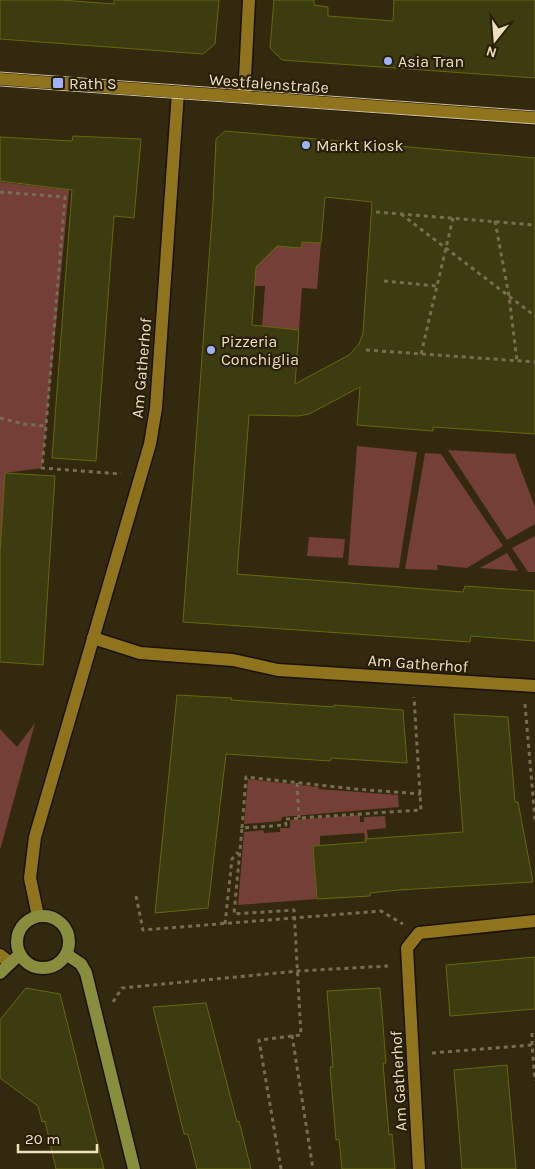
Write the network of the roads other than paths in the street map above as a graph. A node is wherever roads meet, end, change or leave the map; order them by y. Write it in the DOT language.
graph roads {
  1 [pos="249,0"];
  2 [pos="0,79"];
  3 [pos="178,92"];
  4 [pos="244,97"];
  5 [pos="535,118"];
  6 [pos="93,638"];
  7 [pos="529,686"];
  8 [pos="38,916"];
  9 [pos="535,922"];
  10 [pos="66,954"];
  11 [pos="10,957"];
  12 [pos="0,973"];
  13 [pos="134,1169"];
  14 [pos="419,1169"];
  1 -- 4 [label="street"];
  2 -- 3 [label="street, Westfalenstraße"];
  3 -- 4 [label="street, Westfalenstraße"];
  3 -- 6 [label="street, Am Gatherhof"];
  4 -- 5 [label="street, Westfalenstraße"];
  6 -- 7 [label="street, Am Gatherhof"];
  6 -- 8 [label="street, Am Gatherhof"];
  8 -- 10 [label="street"];
  8 -- 11 [label="street"];
  9 -- 14 [label="street, Am Gatherhof"];
  10 -- 11 [label="street"];
  10 -- 13 [label="street"];
  11 -- 12 [label="street"];
}
